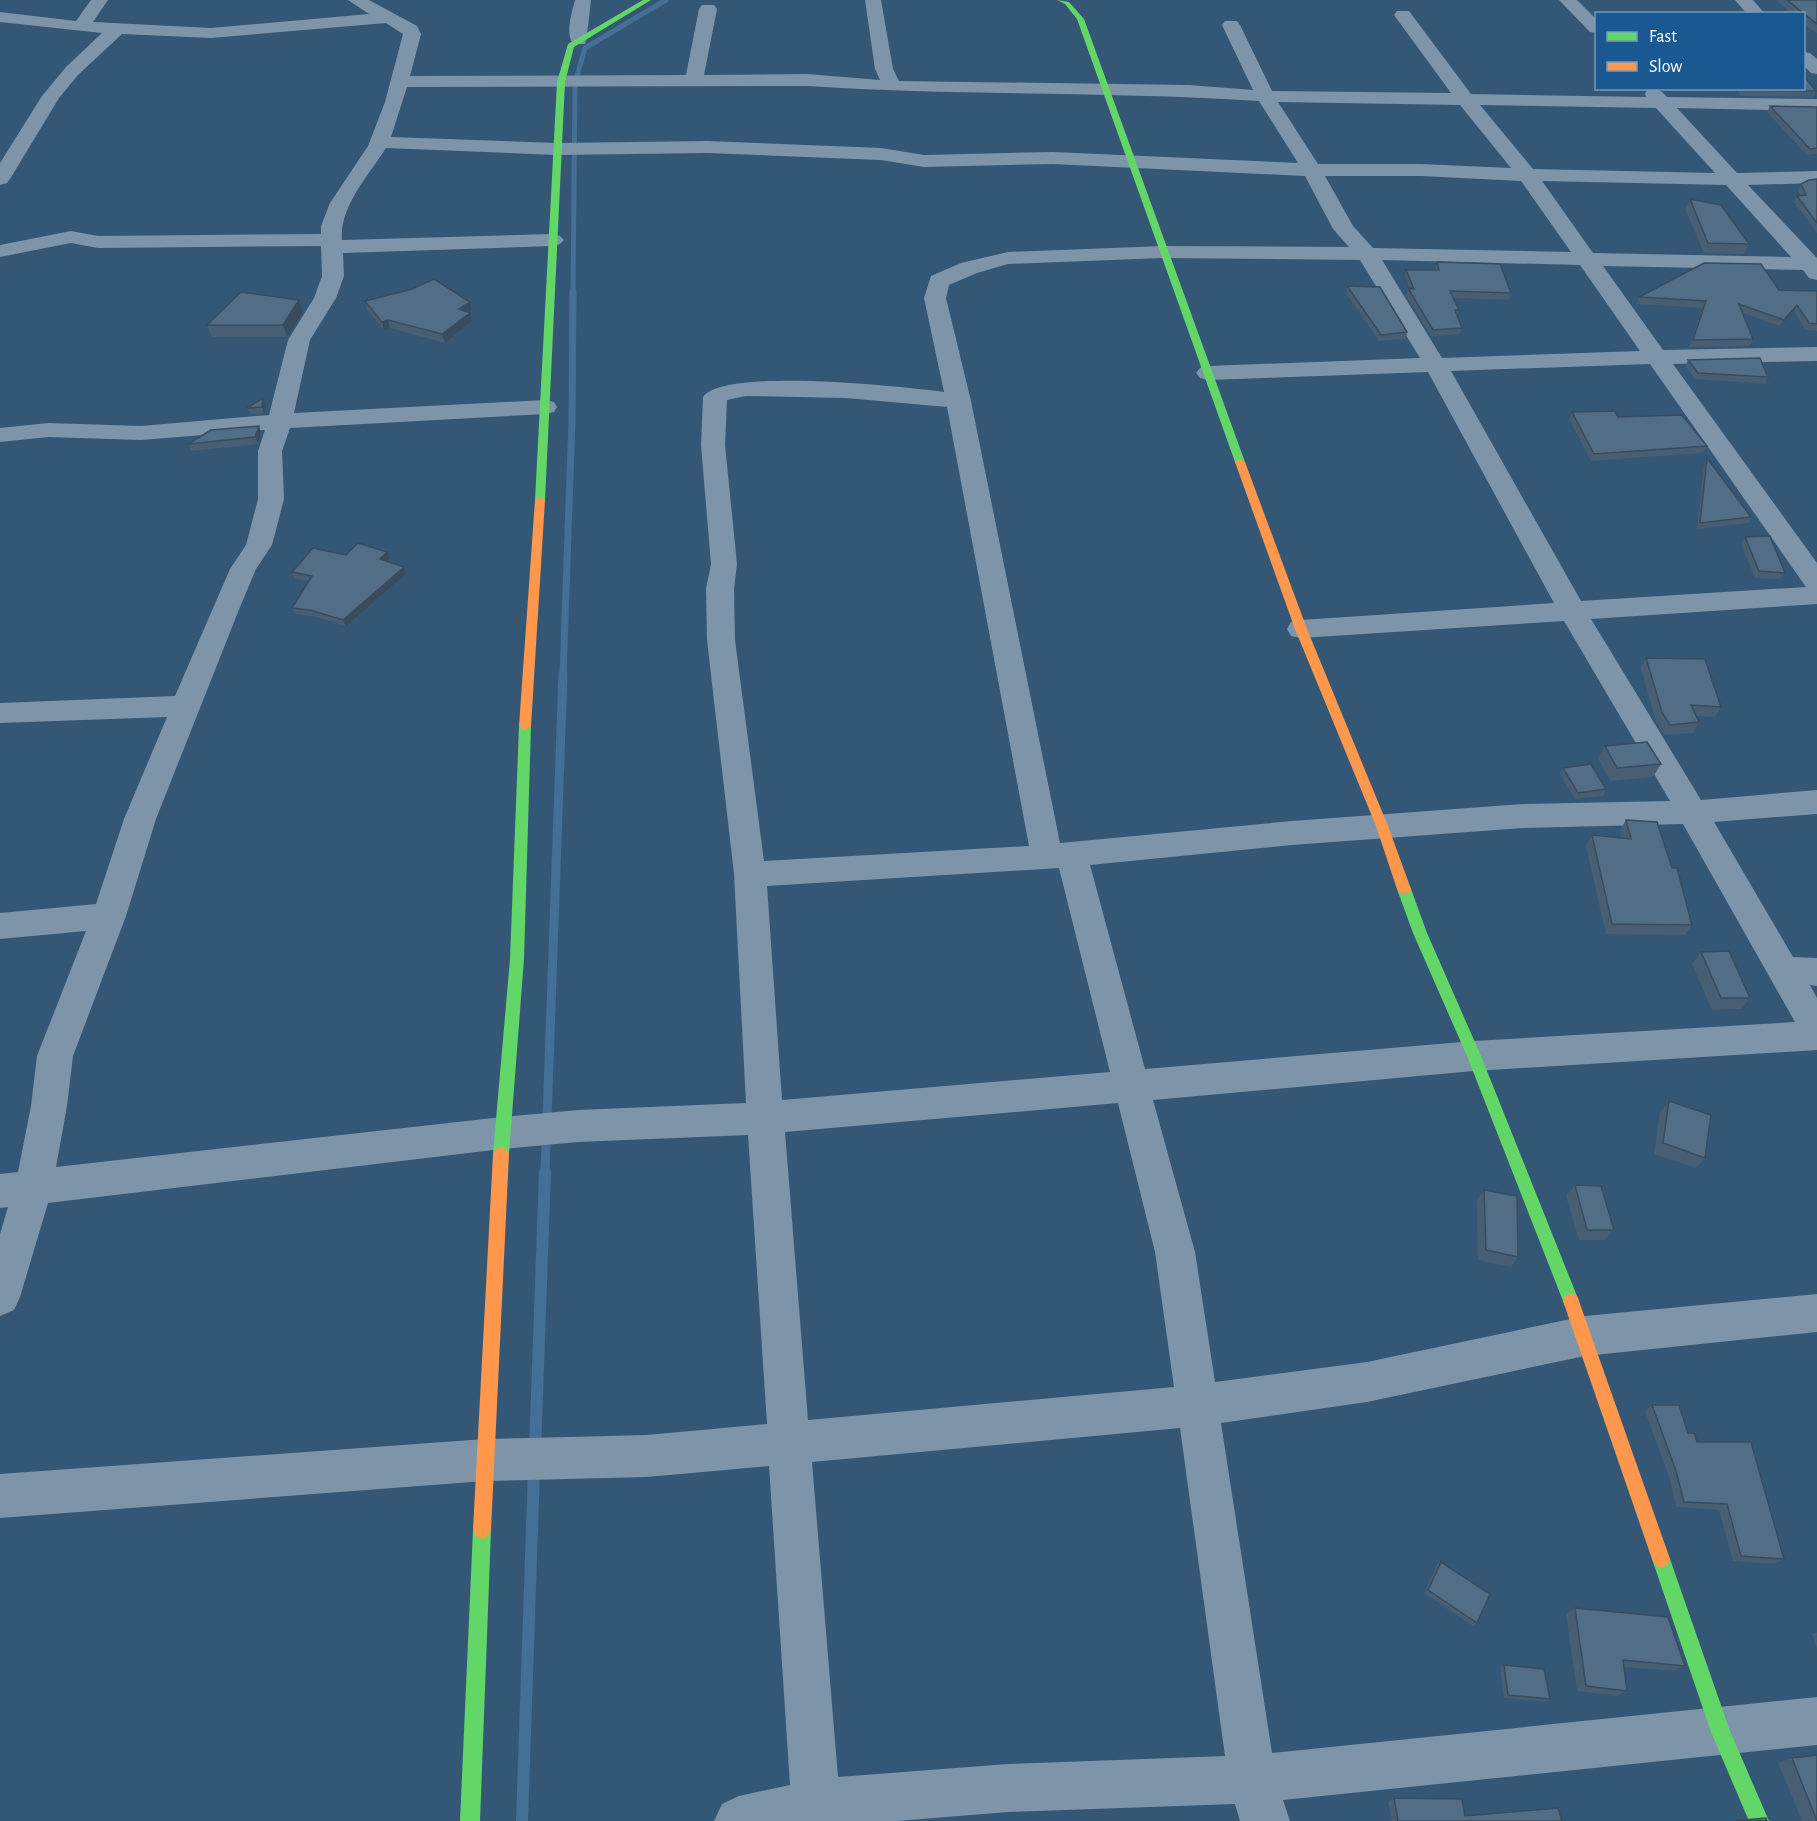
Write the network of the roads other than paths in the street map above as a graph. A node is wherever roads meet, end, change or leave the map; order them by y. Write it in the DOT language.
graph roads {
  1 [pos="100,0"];
  2 [pos="583,0"];
  3 [pos="648,0"];
  4 [pos="873,0"];
  5 [pos="1060,0"];
  6 [pos="1567,0"];
  7 [pos="1743,0"];
  8 [pos="356,1"];
  9 [pos="708,9"];
  10 [pos="1755,12"];
  11 [pos="1403,15"];
  12 [pos="0,17"];
  13 [pos="387,18"];
  14 [pos="326,23"];
  15 [pos="1231,25"];
  16 [pos="81,27"];
  17 [pos="1595,27"];
  18 [pos="116,30"];
  19 [pos="579,40"];
  20 [pos="1805,59"];
  21 [pos="1817,69"];
  22 [pos="694,81"];
  23 [pos="400,82"];
  24 [pos="561,82"];
  25 [pos="893,86"];
  26 [pos="1106,90"];
  27 [pos="1265,96"];
  28 [pos="1656,96"];
  29 [pos="1465,99"];
  30 [pos="1817,105"];
  31 [pos="379,142"];
  32 [pos="557,149"];
  33 [pos="1130,161"];
  34 [pos="1312,170"];
  35 [pos="1527,175"];
  36 [pos="1817,177"];
  37 [pos="0,179"];
  38 [pos="1730,179"];
  39 [pos="553,240"];
  40 [pos="333,244"];
  41 [pos="0,251"];
  42 [pos="1163,252"];
  43 [pos="1368,255"];
  44 [pos="1586,258"];
  45 [pos="1814,267"];
  46 [pos="1817,354"];
  47 [pos="1656,357"];
  48 [pos="1436,366"];
  49 [pos="1208,373"];
  50 [pos="958,401"];
  51 [pos="545,407"];
  52 [pos="280,421"];
  53 [pos="0,435"];
  54 [pos="1817,583"];
  55 [pos="1817,595"];
  56 [pos="1573,612"];
  57 [pos="1301,629"];
  58 [pos="186,706"];
  59 [pos="0,713"];
  60 [pos="1817,802"];
  61 [pos="1692,812"];
  62 [pos="1382,826"];
  63 [pos="1059,855"];
  64 [pos="750,874"];
  65 [pos="109,916"];
  66 [pos="0,926"];
  67 [pos="1782,970"];
  68 [pos="1817,972"];
  69 [pos="1817,1029"];
  70 [pos="1817,1035"];
  71 [pos="1474,1056"];
  72 [pos="1132,1086"];
  73 [pos="765,1118"];
  74 [pos="502,1133"];
  75 [pos="17,1190"];
  76 [pos="0,1297"];
  77 [pos="1817,1313"];
  78 [pos="1585,1336"];
  79 [pos="1199,1405"];
  80 [pos="791,1444"];
  81 [pos="485,1460"];
  82 [pos="0,1496"];
  83 [pos="1817,1720"];
  84 [pos="1721,1732"];
  85 [pos="1259,1800"];
  86 [pos="817,1812"];
  87 [pos="470,1821"];
  88 [pos="739,1821"];
  89 [pos="1759,1821"];
  1 -- 16 [label="street"];
  2 -- 19 [label="street"];
  3 -- 19 [label="street"];
  4 -- 25 [label="street"];
  5 -- 26 [label="street"];
  6 -- 17 [label="street"];
  7 -- 10 [label="street"];
  8 -- 13 [label="street"];
  8 -- 14 [label="street"];
  9 -- 22 [label="street"];
  11 -- 29 [label="street"];
  12 -- 16 [label="street"];
  13 -- 14 [label="street"];
  13 -- 23 [label="street"];
  14 -- 18 [label="street"];
  15 -- 27 [label="street"];
  16 -- 18 [label="street"];
  18 -- 37 [label="street"];
  19 -- 24 [label="street"];
  20 -- 21 [label="street"];
  22 -- 24 [label="street"];
  22 -- 25 [label="street"];
  23 -- 24 [label="street"];
  23 -- 31 [label="street"];
  24 -- 32 [label="street"];
  25 -- 26 [label="street"];
  26 -- 27 [label="street"];
  26 -- 33 [label="street"];
  27 -- 29 [label="street"];
  27 -- 34 [label="street"];
  28 -- 29 [label="street"];
  28 -- 30 [label="street"];
  28 -- 38 [label="street"];
  29 -- 35 [label="street"];
  31 -- 32 [label="street"];
  31 -- 40 [label="street"];
  32 -- 33 [label="street"];
  32 -- 39 [label="street"];
  33 -- 34 [label="street"];
  33 -- 42 [label="street"];
  34 -- 35 [label="street"];
  34 -- 43 [label="street"];
  35 -- 38 [label="street"];
  35 -- 44 [label="street"];
  36 -- 38 [label="street"];
  38 -- 45 [label="street"];
  39 -- 40 [label="street"];
  39 -- 51 [label="street"];
  40 -- 41 [label="street"];
  40 -- 52 [label="street"];
  42 -- 43 [label="street"];
  42 -- 49 [label="street"];
  42 -- 50 [label="street"];
  43 -- 44 [label="street"];
  43 -- 48 [label="street"];
  44 -- 45 [label="street"];
  44 -- 47 [label="street"];
  46 -- 47 [label="street"];
  47 -- 48 [label="street"];
  47 -- 54 [label="street"];
  48 -- 49 [label="street"];
  48 -- 56 [label="street"];
  49 -- 57 [label="street"];
  50 -- 63 [label="street"];
  50 -- 64 [label="street"];
  51 -- 52 [label="street"];
  51 -- 74 [label="street"];
  52 -- 53 [label="street"];
  52 -- 58 [label="street"];
  55 -- 56 [label="street"];
  56 -- 57 [label="street"];
  56 -- 61 [label="street"];
  57 -- 62 [label="street"];
  58 -- 59 [label="street"];
  58 -- 65 [label="street"];
  60 -- 61 [label="street"];
  61 -- 62 [label="street"];
  61 -- 67 [label="street"];
  62 -- 63 [label="street"];
  62 -- 71 [label="street"];
  63 -- 64 [label="street"];
  63 -- 72 [label="street"];
  64 -- 73 [label="street"];
  65 -- 66 [label="street"];
  65 -- 75 [label="street"];
  67 -- 68 [label="street"];
  67 -- 69 [label="street"];
  70 -- 71 [label="street"];
  71 -- 72 [label="street"];
  71 -- 78 [label="street"];
  72 -- 73 [label="street"];
  72 -- 79 [label="street"];
  73 -- 74 [label="street"];
  73 -- 80 [label="street"];
  74 -- 75 [label="street"];
  74 -- 81 [label="street"];
  75 -- 76 [label="street"];
  77 -- 78 [label="street"];
  78 -- 79 [label="street"];
  78 -- 84 [label="street"];
  79 -- 80 [label="street"];
  79 -- 85 [label="street"];
  80 -- 81 [label="street"];
  80 -- 86 [label="street"];
  81 -- 82 [label="street"];
  81 -- 87 [label="street"];
  83 -- 84 [label="street"];
  84 -- 85 [label="street"];
  84 -- 89 [label="street"];
  85 -- 86 [label="street"];
  86 -- 88 [label="street"];
}
